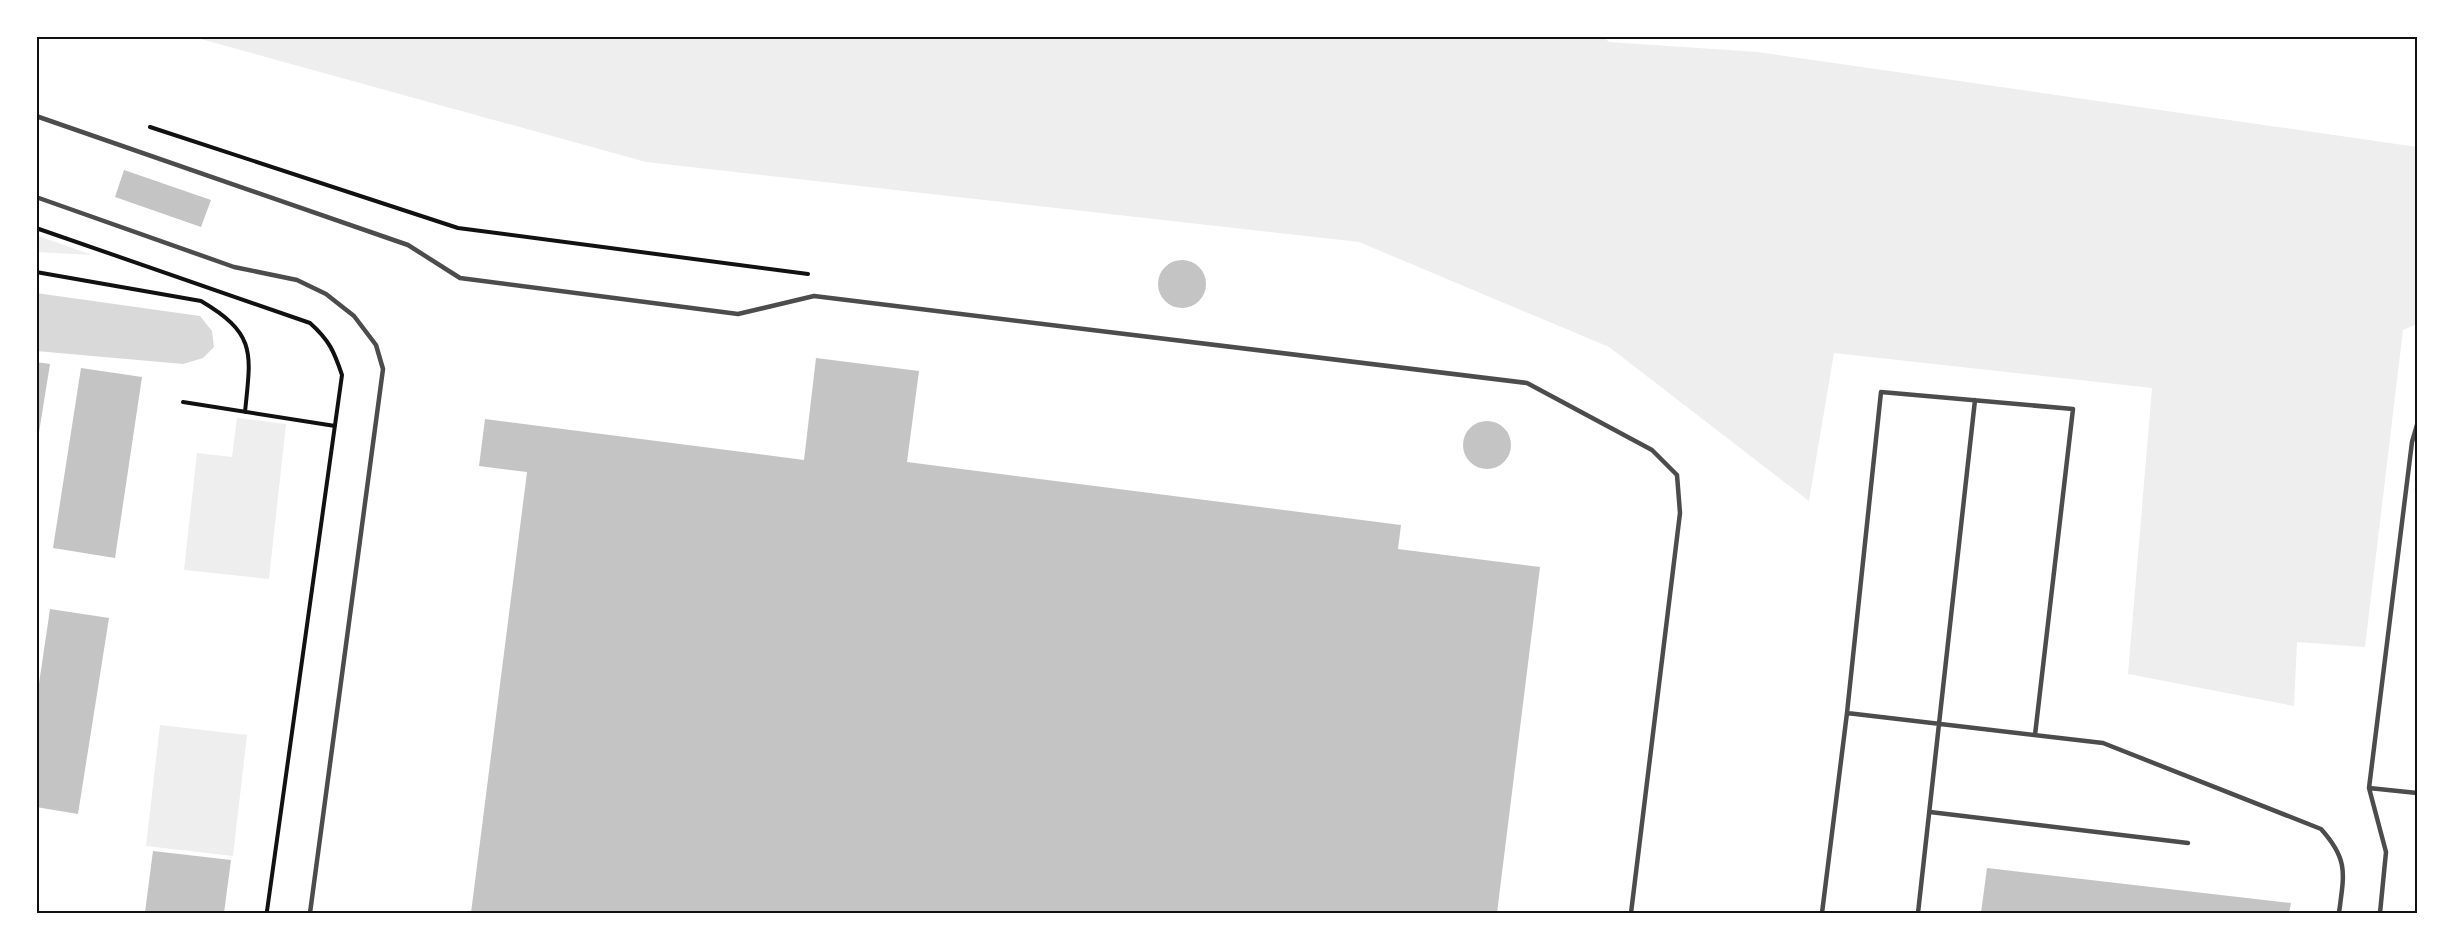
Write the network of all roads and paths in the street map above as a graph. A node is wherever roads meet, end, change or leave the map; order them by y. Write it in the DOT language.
graph roads {
  1 [pos="36,116"];
  2 [pos="150,127"];
  3 [pos="36,197"];
  4 [pos="36,228"];
  5 [pos="36,272"];
  6 [pos="820,276"];
  7 [pos="1975,400"];
  8 [pos="183,402"];
  9 [pos="245,412"];
  10 [pos="2417,425"];
  11 [pos="335,426"];
  12 [pos="1847,713"];
  13 [pos="1940,723"];
  14 [pos="2035,735"];
  15 [pos="2369,788"];
  16 [pos="2417,793"];
  17 [pos="1930,812"];
  18 [pos="2188,843"];
  19 [pos="267,911"];
  20 [pos="310,913"];
  21 [pos="1631,913"];
  22 [pos="1822,913"];
  23 [pos="1918,913"];
  24 [pos="2339,913"];
  25 [pos="2380,913"];
  1 -- 21 [label="lane"];
  2 -- 6 [label="path"];
  3 -- 20 [label="lane"];
  4 -- 11 [label="path"];
  5 -- 9 [label="path"];
  7 -- 12 [label="lane"];
  7 -- 13 [label="lane"];
  7 -- 14 [label="lane"];
  8 -- 9 [label="path"];
  9 -- 11 [label="path"];
  10 -- 15 [label="lane"];
  11 -- 19 [label="path"];
  12 -- 13 [label="lane"];
  12 -- 22 [label="lane"];
  13 -- 14 [label="lane"];
  13 -- 17 [label="lane"];
  14 -- 24 [label="lane"];
  15 -- 16 [label="lane"];
  15 -- 25 [label="lane"];
  17 -- 18 [label="lane"];
  17 -- 23 [label="lane"];
}
